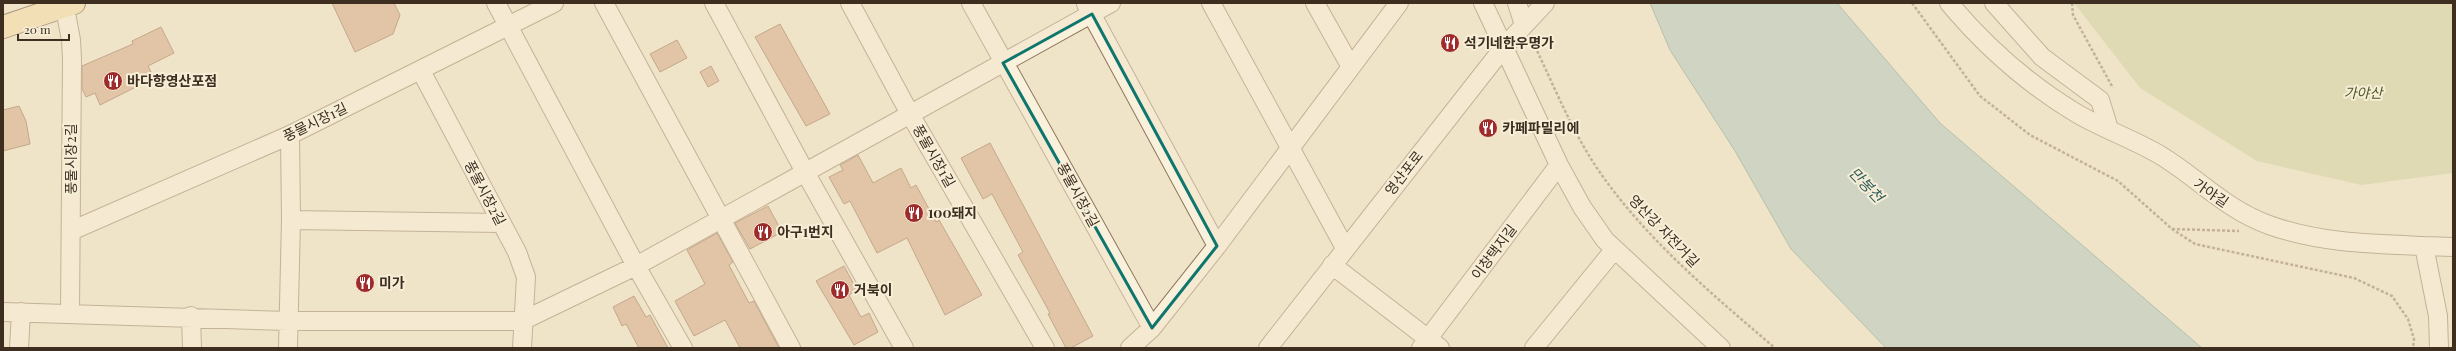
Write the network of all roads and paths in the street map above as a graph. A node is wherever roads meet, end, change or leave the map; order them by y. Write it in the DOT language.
graph roads {
  1 [pos="496,3"];
  2 [pos="554,3"];
  3 [pos="604,3"];
  4 [pos="714,3"];
  5 [pos="850,3"];
  6 [pos="971,3"];
  7 [pos="1111,3"];
  8 [pos="1211,3"];
  9 [pos="1315,3"];
  10 [pos="1399,3"];
  11 [pos="1483,3"];
  12 [pos="1517,3"];
  13 [pos="1544,3"];
  14 [pos="1912,3"];
  15 [pos="1949,3"];
  16 [pos="1994,3"];
  17 [pos="2072,3"];
  18 [pos="68,4"];
  19 [pos="1089,8"];
  20 [pos="507,25"];
  21 [pos="1524,25"];
  22 [pos="3,26"];
  23 [pos="1504,48"];
  24 [pos="1003,63"];
  25 [pos="1351,67"];
  26 [pos="421,71"];
  27 [pos="2117,94"];
  28 [pos="910,114"];
  29 [pos="2109,129"];
  30 [pos="290,135"];
  31 [pos="1290,147"];
  32 [pos="1559,166"];
  33 [pos="805,172"];
  34 [pos="291,220"];
  35 [pos="720,220"];
  36 [pos="502,223"];
  37 [pos="2268,224"];
  38 [pos="2172,228"];
  39 [pos="71,231"];
  40 [pos="1217,246"];
  41 [pos="2424,246"];
  42 [pos="2453,247"];
  43 [pos="1345,248"];
  44 [pos="1614,250"];
  45 [pos="1332,265"];
  46 [pos="636,266"];
  47 [pos="3,312"];
  48 [pos="21,312"];
  49 [pos="70,313"];
  50 [pos="191,316"];
  51 [pos="288,321"];
  52 [pos="522,321"];
  53 [pos="1152,328"];
  54 [pos="1430,345"];
  55 [pos="20,347"];
  56 [pos="192,348"];
  57 [pos="288,348"];
  58 [pos="522,348"];
  59 [pos="683,348"];
  60 [pos="791,348"];
  61 [pos="904,348"];
  62 [pos="1045,348"];
  63 [pos="1130,348"];
  64 [pos="1268,348"];
  65 [pos="1534,348"];
  66 [pos="1721,348"];
  67 [pos="1775,348"];
  68 [pos="2414,348"];
  69 [pos="2439,348"];
  1 -- 20 [label="street"];
  2 -- 20 [label="street, 풍물시장1길"];
  3 -- 35 [label="street"];
  4 -- 33 [label="street"];
  5 -- 28 [label="street, 풍물시장1길"];
  6 -- 24 [label="street, 풍물시장2길"];
  7 -- 19 [label="street"];
  8 -- 31 [label="street"];
  9 -- 25 [label="street"];
  10 -- 25 [label="street"];
  11 -- 23 [label="street"];
  12 -- 21 [label="street"];
  13 -- 21 [label="street, 영산포로"];
  14 -- 38 [label="path"];
  15 -- 29 [label="street, 가야길"];
  16 -- 29 [label="street"];
  17 -- 27 [label="path"];
  18 -- 22 [label="main road"];
  18 -- 39 [label="street, 풍물시장2길"];
  19 -- 24 [label="street"];
  19 -- 40 [label="street"];
  20 -- 26 [label="street, 풍물시장1길"];
  20 -- 46 [label="street"];
  21 -- 23 [label="street, 영산포로"];
  21 -- 67 [label="path, 영산강 자전거길"];
  23 -- 32 [label="street"];
  23 -- 43 [label="street, 영산포로"];
  24 -- 28 [label="street"];
  24 -- 53 [label="street, 풍물시장2길"];
  25 -- 31 [label="street"];
  26 -- 30 [label="street, 풍물시장1길"];
  26 -- 36 [label="street, 풍물시장2길"];
  28 -- 33 [label="street"];
  28 -- 62 [label="street, 풍물시장1길"];
  29 -- 37 [label="street, 가야길"];
  30 -- 34 [label="street"];
  30 -- 39 [label="street, 풍물시장1길"];
  31 -- 40 [label="street"];
  31 -- 43 [label="street"];
  32 -- 44 [label="street"];
  32 -- 54 [label="street, 이창택지길"];
  33 -- 35 [label="street"];
  33 -- 61 [label="street"];
  34 -- 36 [label="street"];
  34 -- 51 [label="street"];
  35 -- 46 [label="street"];
  35 -- 60 [label="street"];
  36 -- 52 [label="street, 풍물시장2길"];
  37 -- 38 [label="path"];
  37 -- 41 [label="street, 가야길"];
  38 -- 68 [label="path"];
  39 -- 49 [label="street, 풍물시장2길"];
  40 -- 53 [label="street"];
  41 -- 42 [label="street, 가야길"];
  41 -- 69 [label="street"];
  43 -- 45 [label="street, 영산포로"];
  44 -- 65 [label="street"];
  44 -- 66 [label="street"];
  45 -- 54 [label="street, 이창택지길"];
  45 -- 64 [label="street, 영산포로"];
  46 -- 52 [label="street"];
  46 -- 59 [label="street"];
  47 -- 48 [label="street"];
  48 -- 49 [label="street"];
  48 -- 55 [label="street"];
  49 -- 50 [label="street"];
  50 -- 51 [label="street"];
  50 -- 56 [label="street"];
  51 -- 52 [label="street"];
  51 -- 57 [label="street"];
  52 -- 58 [label="street, 풍물시장2길"];
  53 -- 63 [label="street"];
}
